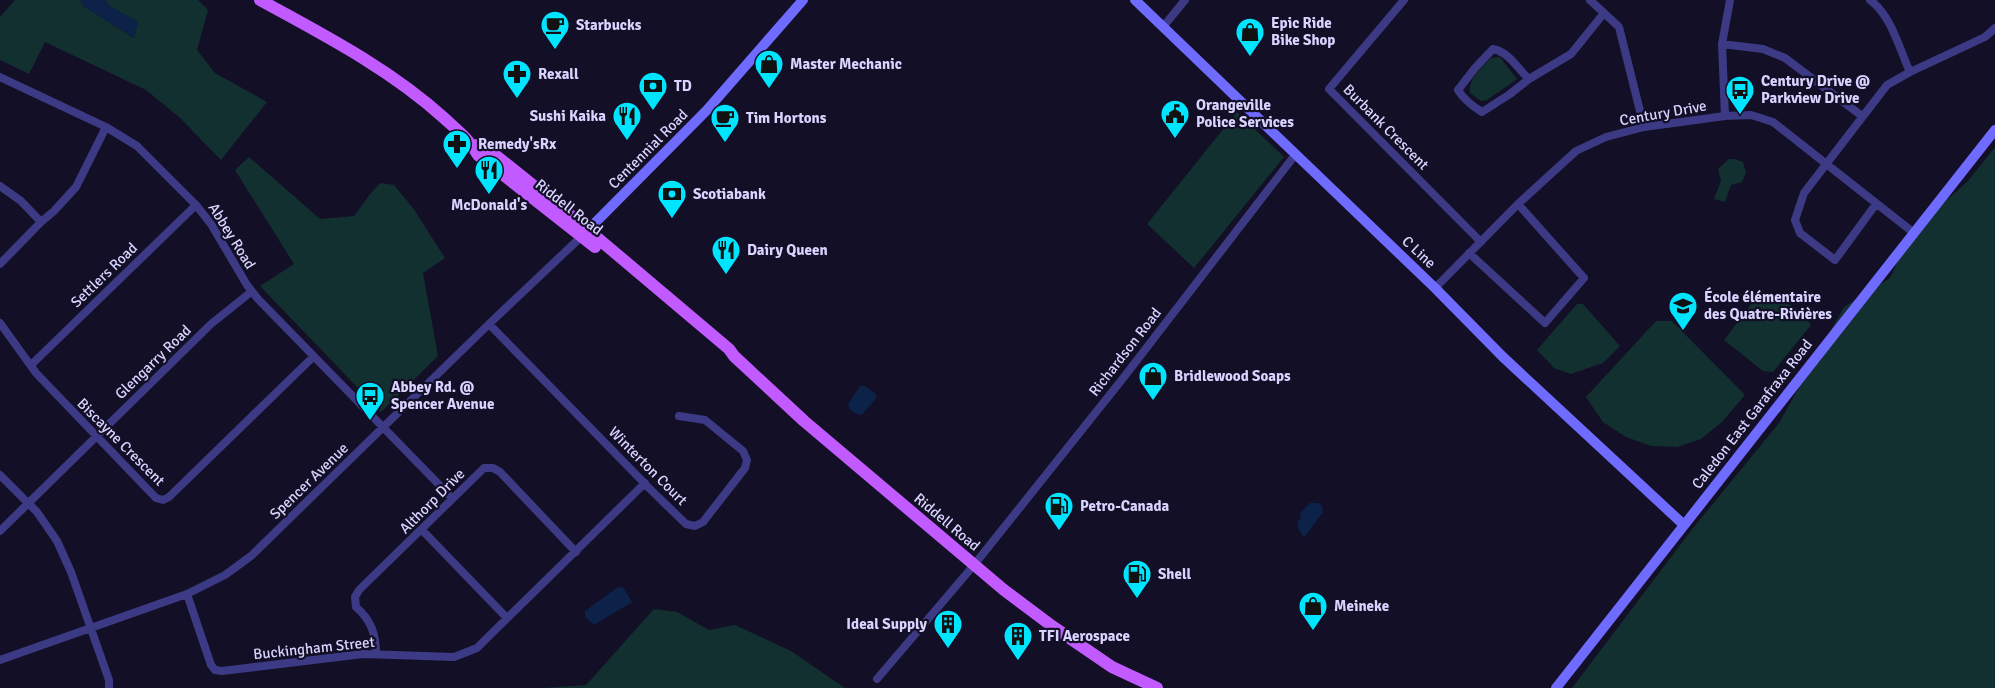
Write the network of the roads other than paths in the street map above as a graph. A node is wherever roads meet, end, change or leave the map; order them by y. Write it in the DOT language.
graph roads {
  1 [pos="260,0"];
  2 [pos="803,0"];
  3 [pos="1135,0"];
  4 [pos="1185,0"];
  5 [pos="1404,0"];
  6 [pos="1590,0"];
  7 [pos="1730,0"];
  8 [pos="1870,0"];
  9 [pos="1604,13"];
  10 [pos="1163,27"];
  11 [pos="1995,28"];
  12 [pos="1722,44"];
  13 [pos="1910,72"];
  14 [pos="0,77"];
  15 [pos="1529,79"];
  16 [pos="1725,116"];
  17 [pos="1862,116"];
  18 [pos="106,127"];
  19 [pos="1644,127"];
  20 [pos="1995,130"];
  21 [pos="1295,155"];
  22 [pos="1826,163"];
  23 [pos="0,186"];
  24 [pos="1518,204"];
  25 [pos="1876,204"];
  26 [pos="196,205"];
  27 [pos="41,222"];
  28 [pos="585,233"];
  29 [pos="1914,233"];
  30 [pos="1481,242"];
  31 [pos="1469,253"];
  32 [pos="0,264"];
  33 [pos="1435,288"];
  34 [pos="251,292"];
  35 [pos="0,323"];
  36 [pos="489,324"];
  37 [pos="313,357"];
  38 [pos="31,365"];
  39 [pos="679,416"];
  40 [pos="383,427"];
  41 [pos="96,435"];
  42 [pos="0,475"];
  43 [pos="645,483"];
  44 [pos="452,498"];
  45 [pos="29,502"];
  46 [pos="1684,525"];
  47 [pos="422,530"];
  48 [pos="0,531"];
  49 [pos="576,552"];
  50 [pos="974,565"];
  51 [pos="187,594"];
  52 [pos="507,618"];
  53 [pos="90,627"];
  54 [pos="376,654"];
  55 [pos="0,660"];
  56 [pos="877,679"];
  57 [pos="109,688"];
  58 [pos="1157,688"];
  59 [pos="1556,688"];
  1 -- 28 [label="main road, Riddell Road"];
  2 -- 28 [label="street, Centennial Road"];
  3 -- 10 [label="street, C Line"];
  4 -- 10 [label="street"];
  5 -- 30 [label="street, Burbank Crescent"];
  6 -- 9 [label="street"];
  7 -- 12 [label="street"];
  8 -- 13 [label="street"];
  9 -- 15 [label="street"];
  9 -- 19 [label="street"];
  10 -- 21 [label="street, C Line"];
  11 -- 13 [label="street"];
  12 -- 16 [label="street"];
  12 -- 17 [label="street"];
  13 -- 17 [label="street"];
  14 -- 18 [label="street, Abbey Road"];
  15 -- 15 [label="street"];
  16 -- 19 [label="street, Century Drive"];
  16 -- 22 [label="street, Century Drive"];
  17 -- 22 [label="street"];
  18 -- 26 [label="street, Abbey Road"];
  18 -- 27 [label="street"];
  19 -- 24 [label="street, Century Drive"];
  20 -- 29 [label="street, Caledon East Garafraxa Road"];
  21 -- 33 [label="street, C Line"];
  21 -- 50 [label="street, Richardson Road"];
  22 -- 25 [label="street, Century Drive"];
  22 -- 25 [label="street"];
  23 -- 27 [label="street"];
  24 -- 30 [label="street, Century Drive"];
  24 -- 31 [label="street"];
  25 -- 29 [label="street, Century Drive"];
  26 -- 34 [label="street, Abbey Road"];
  26 -- 38 [label="street, Settlers Road"];
  27 -- 32 [label="street"];
  28 -- 36 [label="street, Spencer Avenue"];
  28 -- 50 [label="main road, Riddell Road"];
  29 -- 46 [label="street, Caledon East Garafraxa Road"];
  30 -- 31 [label="street, Century Drive"];
  31 -- 33 [label="street, Century Drive"];
  33 -- 46 [label="street, C Line"];
  34 -- 37 [label="street, Abbey Road"];
  34 -- 41 [label="street, Glengarry Road"];
  35 -- 38 [label="street, Biscayne Crescent"];
  36 -- 40 [label="street, Spencer Avenue"];
  36 -- 43 [label="street, Winterton Court"];
  37 -- 40 [label="street, Abbey Road"];
  37 -- 41 [label="street, Biscayne Crescent"];
  38 -- 41 [label="street, Biscayne Crescent"];
  39 -- 43 [label="street, Winterton Court"];
  40 -- 44 [label="street, Abbey Road"];
  40 -- 51 [label="street, Spencer Avenue"];
  41 -- 45 [label="street, Glengarry Road"];
  42 -- 45 [label="street"];
  43 -- 49 [label="street, Buckingham Street"];
  44 -- 47 [label="street, Althorp Drive"];
  44 -- 49 [label="street, Althorp Drive"];
  45 -- 48 [label="street, Glengarry Road"];
  45 -- 53 [label="street"];
  46 -- 59 [label="street, Caledon East Garafraxa Road"];
  47 -- 52 [label="street"];
  47 -- 54 [label="street, Althorp Drive"];
  49 -- 52 [label="street, Buckingham Street"];
  50 -- 56 [label="street, Richardson Road"];
  50 -- 58 [label="main road, Riddell Road"];
  51 -- 53 [label="street, Spencer Avenue"];
  51 -- 54 [label="street, Buckingham Street"];
  52 -- 54 [label="street, Buckingham Street"];
  53 -- 55 [label="street, Spencer Avenue"];
  53 -- 57 [label="street"];
}
